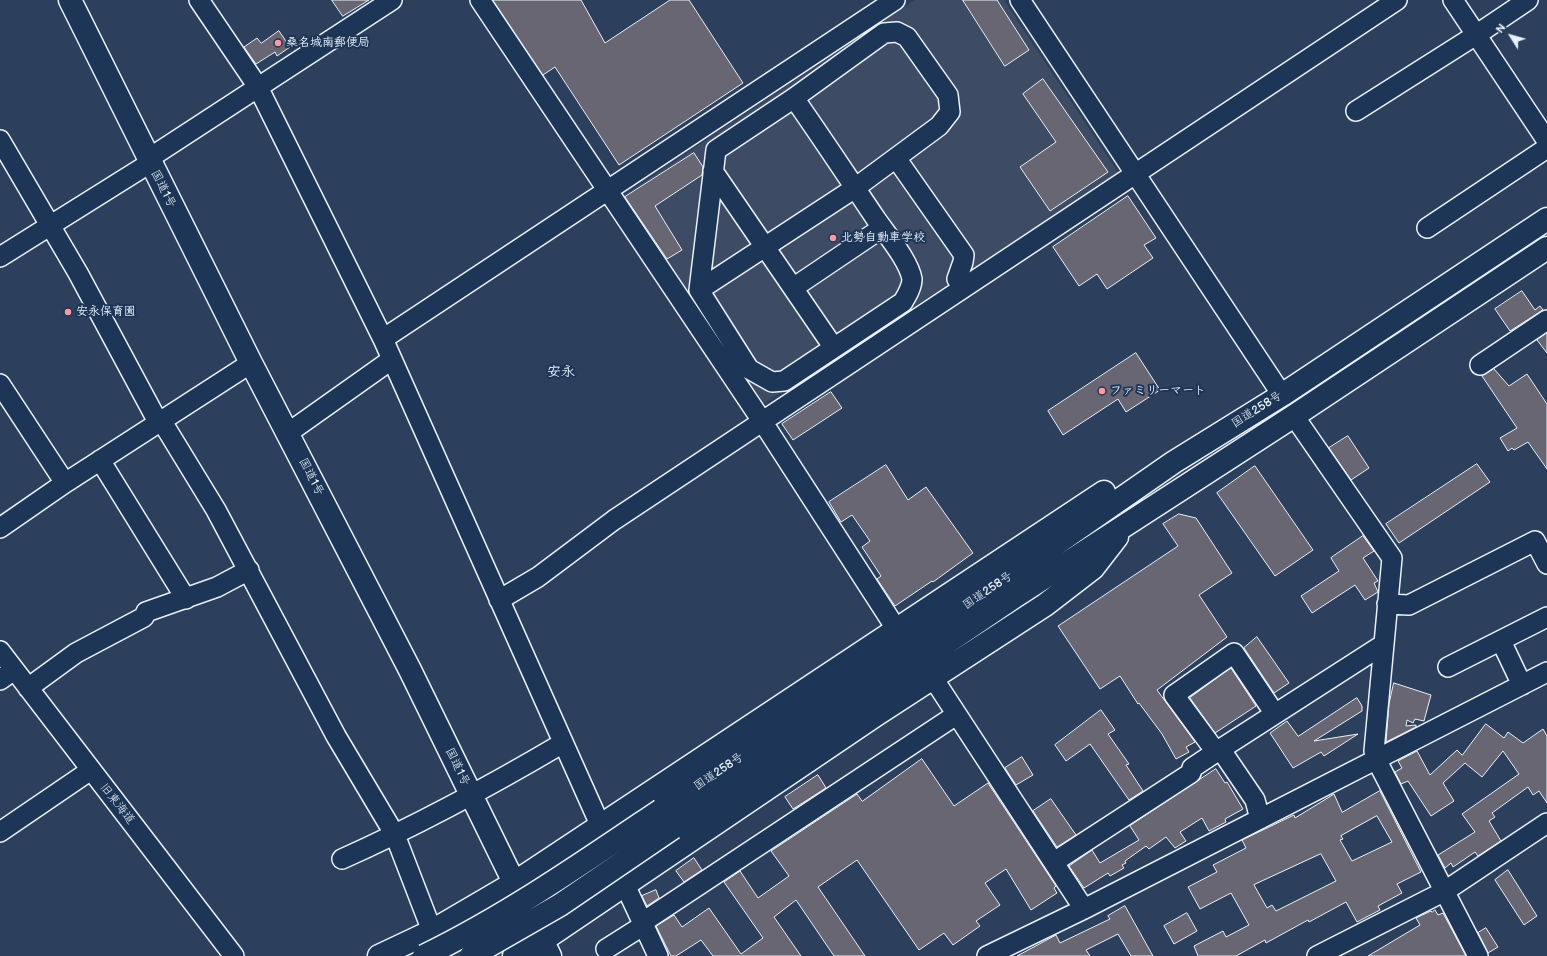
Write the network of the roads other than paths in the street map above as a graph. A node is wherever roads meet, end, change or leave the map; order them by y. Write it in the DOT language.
graph roads {
  1 [pos="70,0"];
  2 [pos="199,0"];
  3 [pos="392,0"];
  4 [pos="480,0"];
  5 [pos="895,0"];
  6 [pos="1020,0"];
  7 [pos="1397,0"];
  8 [pos="1453,0"];
  9 [pos="1528,0"];
  10 [pos="1476,35"];
  11 [pos="258,88"];
  12 [pos="794,98"];
  13 [pos="1356,111"];
  14 [pos="0,140"];
  15 [pos="1547,141"];
  16 [pos="1547,148"];
  17 [pos="896,158"];
  18 [pos="149,161"];
  19 [pos="713,171"];
  20 [pos="1136,173"];
  21 [pos="855,188"];
  22 [pos="608,191"];
  23 [pos="1547,219"];
  24 [pos="50,226"];
  25 [pos="882,228"];
  26 [pos="1428,228"];
  27 [pos="764,247"];
  28 [pos="1547,248"];
  29 [pos="0,257"];
  30 [pos="792,288"];
  31 [pos="963,288"];
  32 [pos="699,290"];
  33 [pos="1547,320"];
  34 [pos="383,339"];
  35 [pos="834,348"];
  36 [pos="391,360"];
  37 [pos="252,363"];
  38 [pos="1480,365"];
  39 [pos="0,384"];
  40 [pos="1282,395"];
  41 [pos="1294,416"];
  42 [pos="159,421"];
  43 [pos="762,421"];
  44 [pos="288,433"];
  45 [pos="100,460"];
  46 [pos="1174,462"];
  47 [pos="65,483"];
  48 [pos="1128,523"];
  49 [pos="0,528"];
  50 [pos="1547,564"];
  51 [pos="249,570"];
  52 [pos="186,599"];
  53 [pos="499,600"];
  54 [pos="1387,604"];
  55 [pos="1547,618"];
  56 [pos="897,630"];
  57 [pos="1500,641"];
  58 [pos="1384,644"];
  59 [pos="0,651"];
  60 [pos="1448,667"];
  61 [pos="1547,672"];
  62 [pos="7,675"];
  63 [pos="933,678"];
  64 [pos="1522,685"];
  65 [pos="28,688"];
  66 [pos="1275,714"];
  67 [pos="956,715"];
  68 [pos="563,743"];
  69 [pos="1218,751"];
  70 [pos="1376,760"];
  71 [pos="91,770"];
  72 [pos="471,795"];
  73 [pos="1260,819"];
  74 [pos="1547,823"];
  75 [pos="601,827"];
  76 [pos="0,832"];
  77 [pos="395,835"];
  78 [pos="342,859"];
  79 [pos="1054,862"];
  80 [pos="514,883"];
  81 [pos="625,885"];
  82 [pos="1445,891"];
  83 [pos="1084,909"];
  84 [pos="643,923"];
  85 [pos="432,930"];
  86 [pos="546,949"];
  87 [pos="606,949"];
  88 [pos="1016,950"];
  89 [pos="234,956"];
  90 [pos="379,956"];
  91 [pos="424,956"];
  92 [pos="471,956"];
  93 [pos="514,956"];
  94 [pos="658,956"];
  95 [pos="987,956"];
  96 [pos="1317,956"];
  97 [pos="1478,956"];
  1 -- 18 [label="highway, 国道1号"];
  2 -- 11 [label="street"];
  3 -- 11 [label="street"];
  4 -- 22 [label="street"];
  5 -- 22 [label="street"];
  6 -- 20 [label="street"];
  7 -- 20 [label="street"];
  8 -- 10 [label="street"];
  9 -- 10 [label="street"];
  10 -- 13 [label="street"];
  10 -- 15 [label="street"];
  11 -- 18 [label="street"];
  11 -- 34 [label="street"];
  12 -- 17 [label="street"];
  12 -- 19 [label="street"];
  12 -- 21 [label="street"];
  14 -- 24 [label="street"];
  16 -- 26 [label="street"];
  17 -- 21 [label="street"];
  17 -- 31 [label="street"];
  18 -- 24 [label="street"];
  18 -- 37 [label="highway, 国道1号"];
  19 -- 27 [label="street"];
  19 -- 32 [label="street"];
  20 -- 31 [label="street"];
  20 -- 40 [label="street"];
  21 -- 25 [label="street"];
  21 -- 27 [label="street"];
  22 -- 34 [label="street"];
  22 -- 43 [label="street"];
  23 -- 40 [label="highway, 国道258号"];
  24 -- 29 [label="street"];
  24 -- 42 [label="street"];
  25 -- 30 [label="street"];
  25 -- 35 [label="street"];
  27 -- 30 [label="street"];
  27 -- 32 [label="street"];
  28 -- 41 [label="highway, 国道258号"];
  30 -- 35 [label="street"];
  31 -- 43 [label="street"];
  32 -- 35 [label="street"];
  33 -- 38 [label="street"];
  34 -- 36 [label="street"];
  36 -- 44 [label="street"];
  36 -- 53 [label="street"];
  37 -- 42 [label="street"];
  37 -- 44 [label="highway, 国道1号"];
  39 -- 47 [label="street"];
  40 -- 46 [label="highway, 国道258号"];
  41 -- 48 [label="highway, 国道258号"];
  41 -- 54 [label="street"];
  42 -- 45 [label="street"];
  42 -- 51 [label="street"];
  43 -- 53 [label="street"];
  43 -- 56 [label="street"];
  44 -- 72 [label="highway, 国道1号"];
  45 -- 47 [label="street"];
  45 -- 52 [label="street"];
  46 -- 56 [label="highway"];
  46 -- 91 [label="highway, 国道258号, bridge"];
  47 -- 49 [label="street"];
  48 -- 63 [label="highway"];
  48 -- 92 [label="highway, 国道258号, bridge"];
  50 -- 54 [label="street"];
  51 -- 52 [label="street"];
  51 -- 77 [label="street"];
  52 -- 65 [label="street"];
  53 -- 68 [label="street"];
  54 -- 58 [label="street"];
  55 -- 57 [label="street"];
  56 -- 75 [label="highway"];
  57 -- 60 [label="street"];
  57 -- 64 [label="street"];
  58 -- 66 [label="street"];
  58 -- 70 [label="street"];
  59 -- 62 [label="street, 旧東海道"];
  61 -- 64 [label="street"];
  62 -- 65 [label="street, 旧東海道"];
  63 -- 67 [label="street"];
  63 -- 81 [label="highway"];
  64 -- 70 [label="street"];
  65 -- 71 [label="street, 旧東海道"];
  66 -- 69 [label="street"];
  66 -- 69 [label="street"];
  67 -- 79 [label="street"];
  67 -- 84 [label="street"];
  68 -- 72 [label="street"];
  68 -- 75 [label="street"];
  69 -- 73 [label="street"];
  69 -- 79 [label="street"];
  70 -- 73 [label="street"];
  70 -- 82 [label="street"];
  71 -- 76 [label="street"];
  71 -- 89 [label="street, 旧東海道"];
  72 -- 77 [label="street"];
  72 -- 80 [label="highway, 国道1号"];
  73 -- 83 [label="street"];
  74 -- 82 [label="street"];
  75 -- 80 [label="highway"];
  77 -- 78 [label="street"];
  77 -- 85 [label="street"];
  79 -- 83 [label="street"];
  80 -- 85 [label="highway"];
  80 -- 86 [label="highway, 国道1号"];
  81 -- 84 [label="street"];
  81 -- 86 [label="highway"];
  82 -- 96 [label="street"];
  82 -- 97 [label="street"];
  83 -- 88 [label="street"];
  84 -- 87 [label="street"];
  84 -- 94 [label="street"];
  85 -- 90 [label="highway"];
  86 -- 93 [label="highway"];
  88 -- 95 [label="street"];
}
